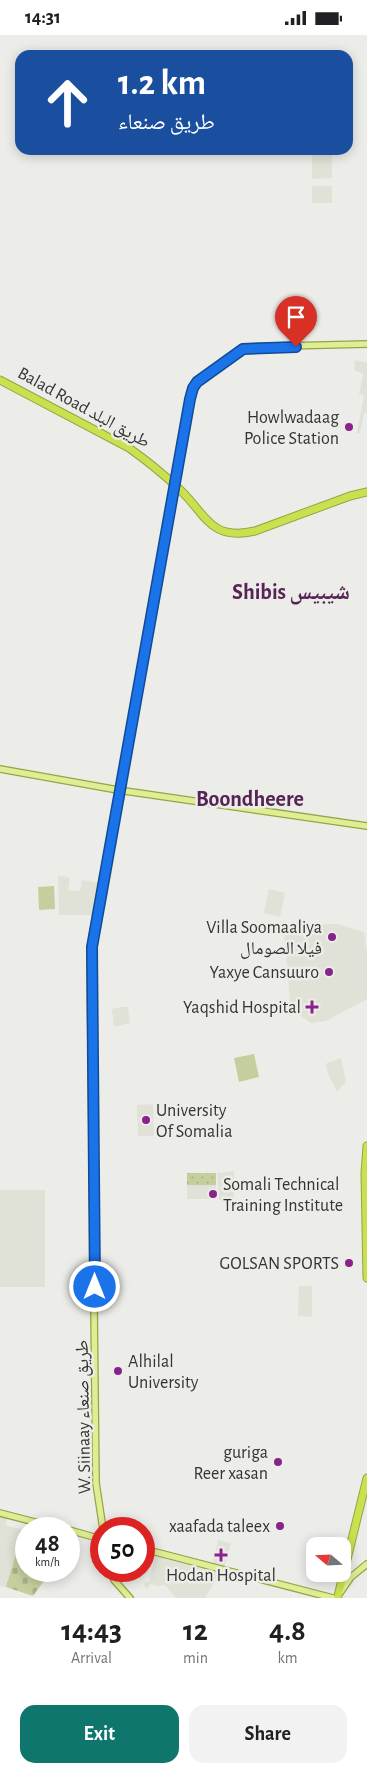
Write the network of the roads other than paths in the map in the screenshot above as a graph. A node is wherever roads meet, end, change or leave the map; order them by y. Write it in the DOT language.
graph roads {
  1 [pos="367,345"];
  2 [pos="0,379"];
  3 [pos="175,484"];
  4 [pos="367,492"];
  5 [pos="0,769"];
  6 [pos="119,791"];
  7 [pos="367,826"];
  8 [pos="99,903"];
  9 [pos="91,989"];
  10 [pos="367,1146"];
  11 [pos="367,1155"];
  12 [pos="367,1204"];
  13 [pos="367,1234"];
  14 [pos="367,1278"];
  15 [pos="367,1478"];
  16 [pos="367,1485"];
  17 [pos="0,1514"];
  18 [pos="101,1517"];
  19 [pos="102,1517"];
  20 [pos="15,1518"];
  21 [pos="15,1518"];
  22 [pos="155,1553"];
  23 [pos="367,1565"];
  24 [pos="113,1582"];
  25 [pos="265,1582"];
  26 [pos="340,1596"];
  27 [pos="128,1598"];
  28 [pos="326,1598"];
  1 -- 3 [label="main road"];
  2 -- 3 [label="highway, Balad Road طريق البلد"];
  3 -- 4 [label="highway, Balad Road طريق البلد"];
  3 -- 6 [label="main road"];
  5 -- 6 [label="main road"];
  6 -- 7 [label="main road"];
  6 -- 8 [label="main road"];
  8 -- 9 [label="main road"];
  8 -- 9 [label="main road"];
  9 -- 18 [label="main road"];
  9 -- 19 [label="main road, W. Siinaay طريق صنعاء"];
  10 -- 13 [label="highway"];
  11 -- 12 [label="highway"];
  13 -- 14 [label="highway"];
  15 -- 26 [label="highway"];
  16 -- 26 [label="highway"];
  17 -- 20 [label="main road"];
  17 -- 21 [label="main road"];
  22 -- 25 [label="main road"];
  23 -- 26 [label="main road"];
  24 -- 27 [label="main road"];
  25 -- 26 [label="main road"];
  25 -- 28 [label="main road"];
}
